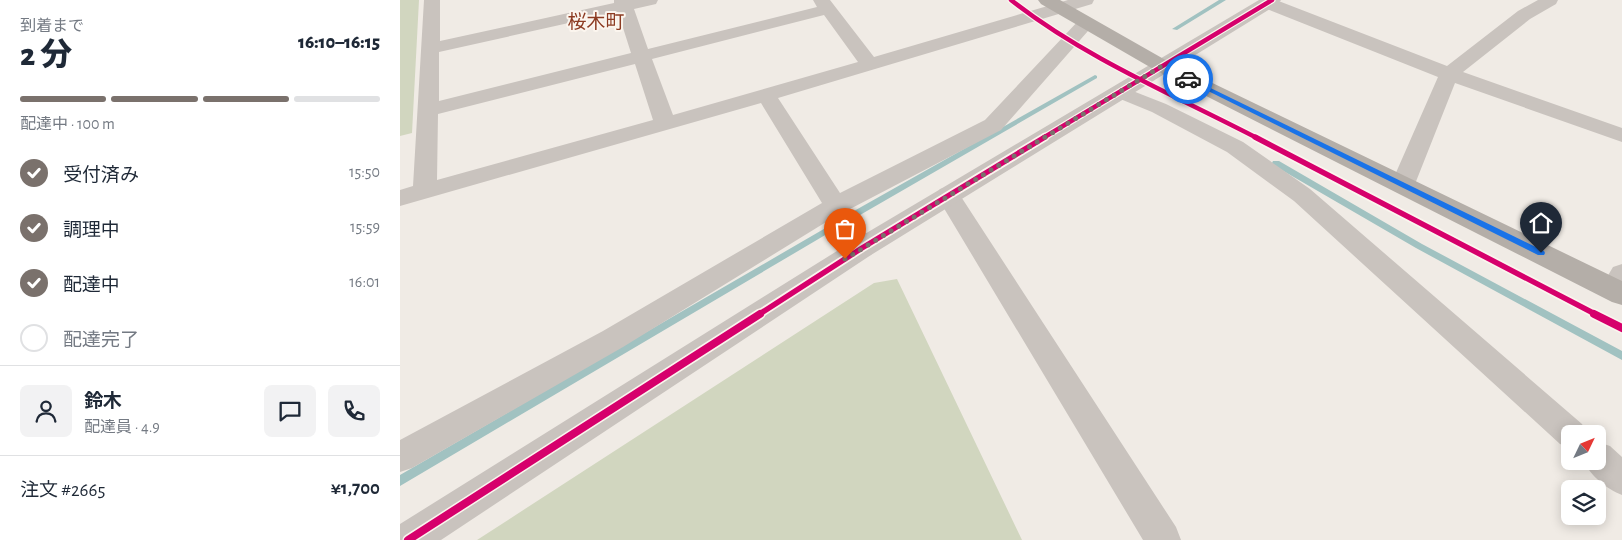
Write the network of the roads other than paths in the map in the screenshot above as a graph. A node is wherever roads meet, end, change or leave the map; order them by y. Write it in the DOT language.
graph roads {
  1 [pos="433,0"];
  2 [pos="650,0"];
  3 [pos="1550,0"];
  4 [pos="1270,1"];
  5 [pos="623,3"];
  6 [pos="824,4"];
  7 [pos="1053,4"];
  8 [pos="1086,11"];
  9 [pos="430,49"];
  10 [pos="641,56"];
  11 [pos="870,64"];
  12 [pos="1162,66"];
  13 [pos="1449,74"];
  14 [pos="1120,92"];
  15 [pos="766,95"];
  16 [pos="428,110"];
  17 [pos="665,123"];
  18 [pos="1622,136"];
  19 [pos="1403,184"];
  20 [pos="425,191"];
  21 [pos="948,195"];
  22 [pos="400,198"];
  23 [pos="835,206"];
  24 [pos="862,248"];
  25 [pos="1619,286"];
  26 [pos="1561,425"];
  27 [pos="400,457"];
  28 [pos="1606,464"];
  29 [pos="1622,479"];
  30 [pos="408,540"];
  31 [pos="1163,540"];
  1 -- 9 [label="street"];
  2 -- 5 [label="street"];
  3 -- 13 [label="street"];
  4 -- 12 [label="street"];
  4 -- 13 [label="street"];
  5 -- 9 [label="street"];
  5 -- 10 [label="street"];
  6 -- 10 [label="street"];
  6 -- 11 [label="street"];
  7 -- 8 [label="highway"];
  7 -- 11 [label="street"];
  8 -- 12 [label="highway"];
  8 -- 23 [label="street"];
  9 -- 16 [label="street"];
  10 -- 16 [label="street"];
  10 -- 17 [label="street"];
  11 -- 15 [label="street"];
  12 -- 14 [label="street"];
  12 -- 19 [label="highway"];
  13 -- 18 [label="street"];
  13 -- 19 [label="street"];
  14 -- 21 [label="street"];
  14 -- 26 [label="street"];
  15 -- 17 [label="street"];
  15 -- 23 [label="street"];
  16 -- 20 [label="street"];
  17 -- 20 [label="street"];
  19 -- 25 [label="highway"];
  20 -- 22 [label="street"];
  21 -- 24 [label="street"];
  21 -- 31 [label="street"];
  23 -- 24 [label="street"];
  23 -- 27 [label="street"];
  24 -- 30 [label="street"];
  28 -- 29 [label="street"];
}
